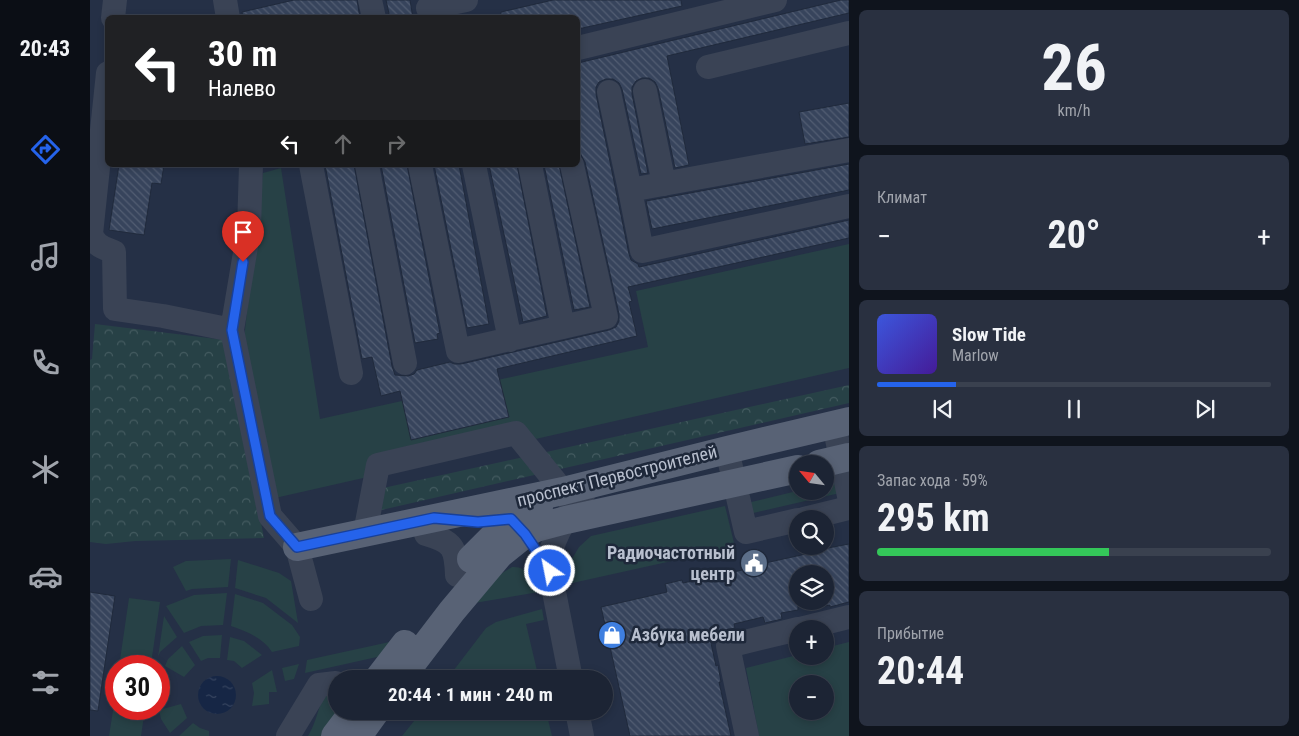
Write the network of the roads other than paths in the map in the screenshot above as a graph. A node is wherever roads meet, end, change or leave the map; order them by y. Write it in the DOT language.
graph roads {
  1 [pos="115,0"];
  2 [pos="225,0"];
  3 [pos="370,0"];
  4 [pos="466,0"];
  5 [pos="774,0"];
  6 [pos="428,8"];
  7 [pos="113,15"];
  8 [pos="228,15"];
  9 [pos="373,15"];
  10 [pos="849,33"];
  11 [pos="580,48"];
  12 [pos="708,67"];
  13 [pos="645,91"];
  14 [pos="609,92"];
  15 [pos="105,101"];
  16 [pos="849,150"];
  17 [pos="251,167"];
  18 [pos="311,167"];
  19 [pos="368,167"];
  20 [pos="420,167"];
  21 [pos="474,167"];
  22 [pos="530,167"];
  23 [pos="572,167"];
  24 [pos="664,184"];
  25 [pos="630,190"];
  26 [pos="849,206"];
  27 [pos="563,327"];
  28 [pos="232,330"];
  29 [pos="510,340"];
  30 [pos="405,363"];
  31 [pos="351,373"];
  32 [pos="841,423"];
  33 [pos="727,450"];
  34 [pos="836,460"];
  35 [pos="789,471"];
  36 [pos="736,483"];
  37 [pos="591,484"];
  38 [pos="563,491"];
  39 [pos="849,496"];
  40 [pos="849,508"];
  41 [pos="834,512"];
  42 [pos="566,520"];
  43 [pos="789,522"];
  44 [pos="430,526"];
  45 [pos="518,527"];
  46 [pos="485,530"];
  47 [pos="365,533"];
  48 [pos="299,553"];
  49 [pos="550,571"];
  50 [pos="465,581"];
  51 [pos="310,600"];
  52 [pos="849,617"];
  53 [pos="834,621"];
  54 [pos="789,631"];
  55 [pos="386,670"];
  56 [pos="406,670"];
  57 [pos="569,670"];
  58 [pos="328,684"];
  59 [pos="348,720"];
  60 [pos="370,720"];
  61 [pos="579,720"];
  62 [pos="288,736"];
  63 [pos="336,736"];
  64 [pos="358,736"];
  65 [pos="582,736"];
  66 [pos="747,736"];
  1 -- 7 [label="street"];
  2 -- 8 [label="street"];
  3 -- 9 [label="street"];
  4 -- 6 [label="street"];
  5 -- 11 [label="street"];
  10 -- 12 [label="street"];
  13 -- 24 [label="street"];
  14 -- 25 [label="street"];
  15 -- 28 [label="street"];
  16 -- 24 [label="street"];
  17 -- 28 [label="street"];
  18 -- 31 [label="street"];
  19 -- 30 [label="street"];
  20 -- 29 [label="street"];
  21 -- 29 [label="street"];
  22 -- 27 [label="street"];
  23 -- 27 [label="street"];
  24 -- 25 [label="street"];
  25 -- 26 [label="street"];
  27 -- 29 [label="street"];
  28 -- 48 [label="street"];
  32 -- 33 [label="main road, проспект Первостроителей"];
  32 -- 34 [label="street"];
  33 -- 36 [label="street"];
  33 -- 37 [label="main road, проспект Первостроителей"];
  34 -- 39 [label="street"];
  35 -- 36 [label="main road, проспект Первостроителей"];
  36 -- 42 [label="main road, проспект Первостроителей"];
  36 -- 43 [label="street"];
  37 -- 38 [label="main road, проспект Первостроителей"];
  37 -- 42 [label="street"];
  38 -- 44 [label="main road, проспект Первостроителей"];
  38 -- 45 [label="main road"];
  38 -- 47 [label="street"];
  40 -- 41 [label="street"];
  42 -- 45 [label="main road, проспект Первостроителей"];
  42 -- 49 [label="street"];
  44 -- 46 [label="main road"];
  44 -- 47 [label="main road, проспект Первостроителей"];
  44 -- 48 [label="main road"];
  44 -- 50 [label="street"];
  45 -- 46 [label="main road"];
  45 -- 49 [label="street"];
  45 -- 50 [label="main road"];
  46 -- 50 [label="main road"];
  47 -- 48 [label="main road, проспект Первостроителей"];
  48 -- 51 [label="street"];
  49 -- 57 [label="street"];
  50 -- 55 [label="main road"];
  50 -- 56 [label="main road"];
  52 -- 53 [label="street"];
  54 -- 66 [label="street"];
  58 -- 62 [label="street"];
  59 -- 63 [label="main road"];
  60 -- 64 [label="main road"];
  61 -- 65 [label="street"];
}
